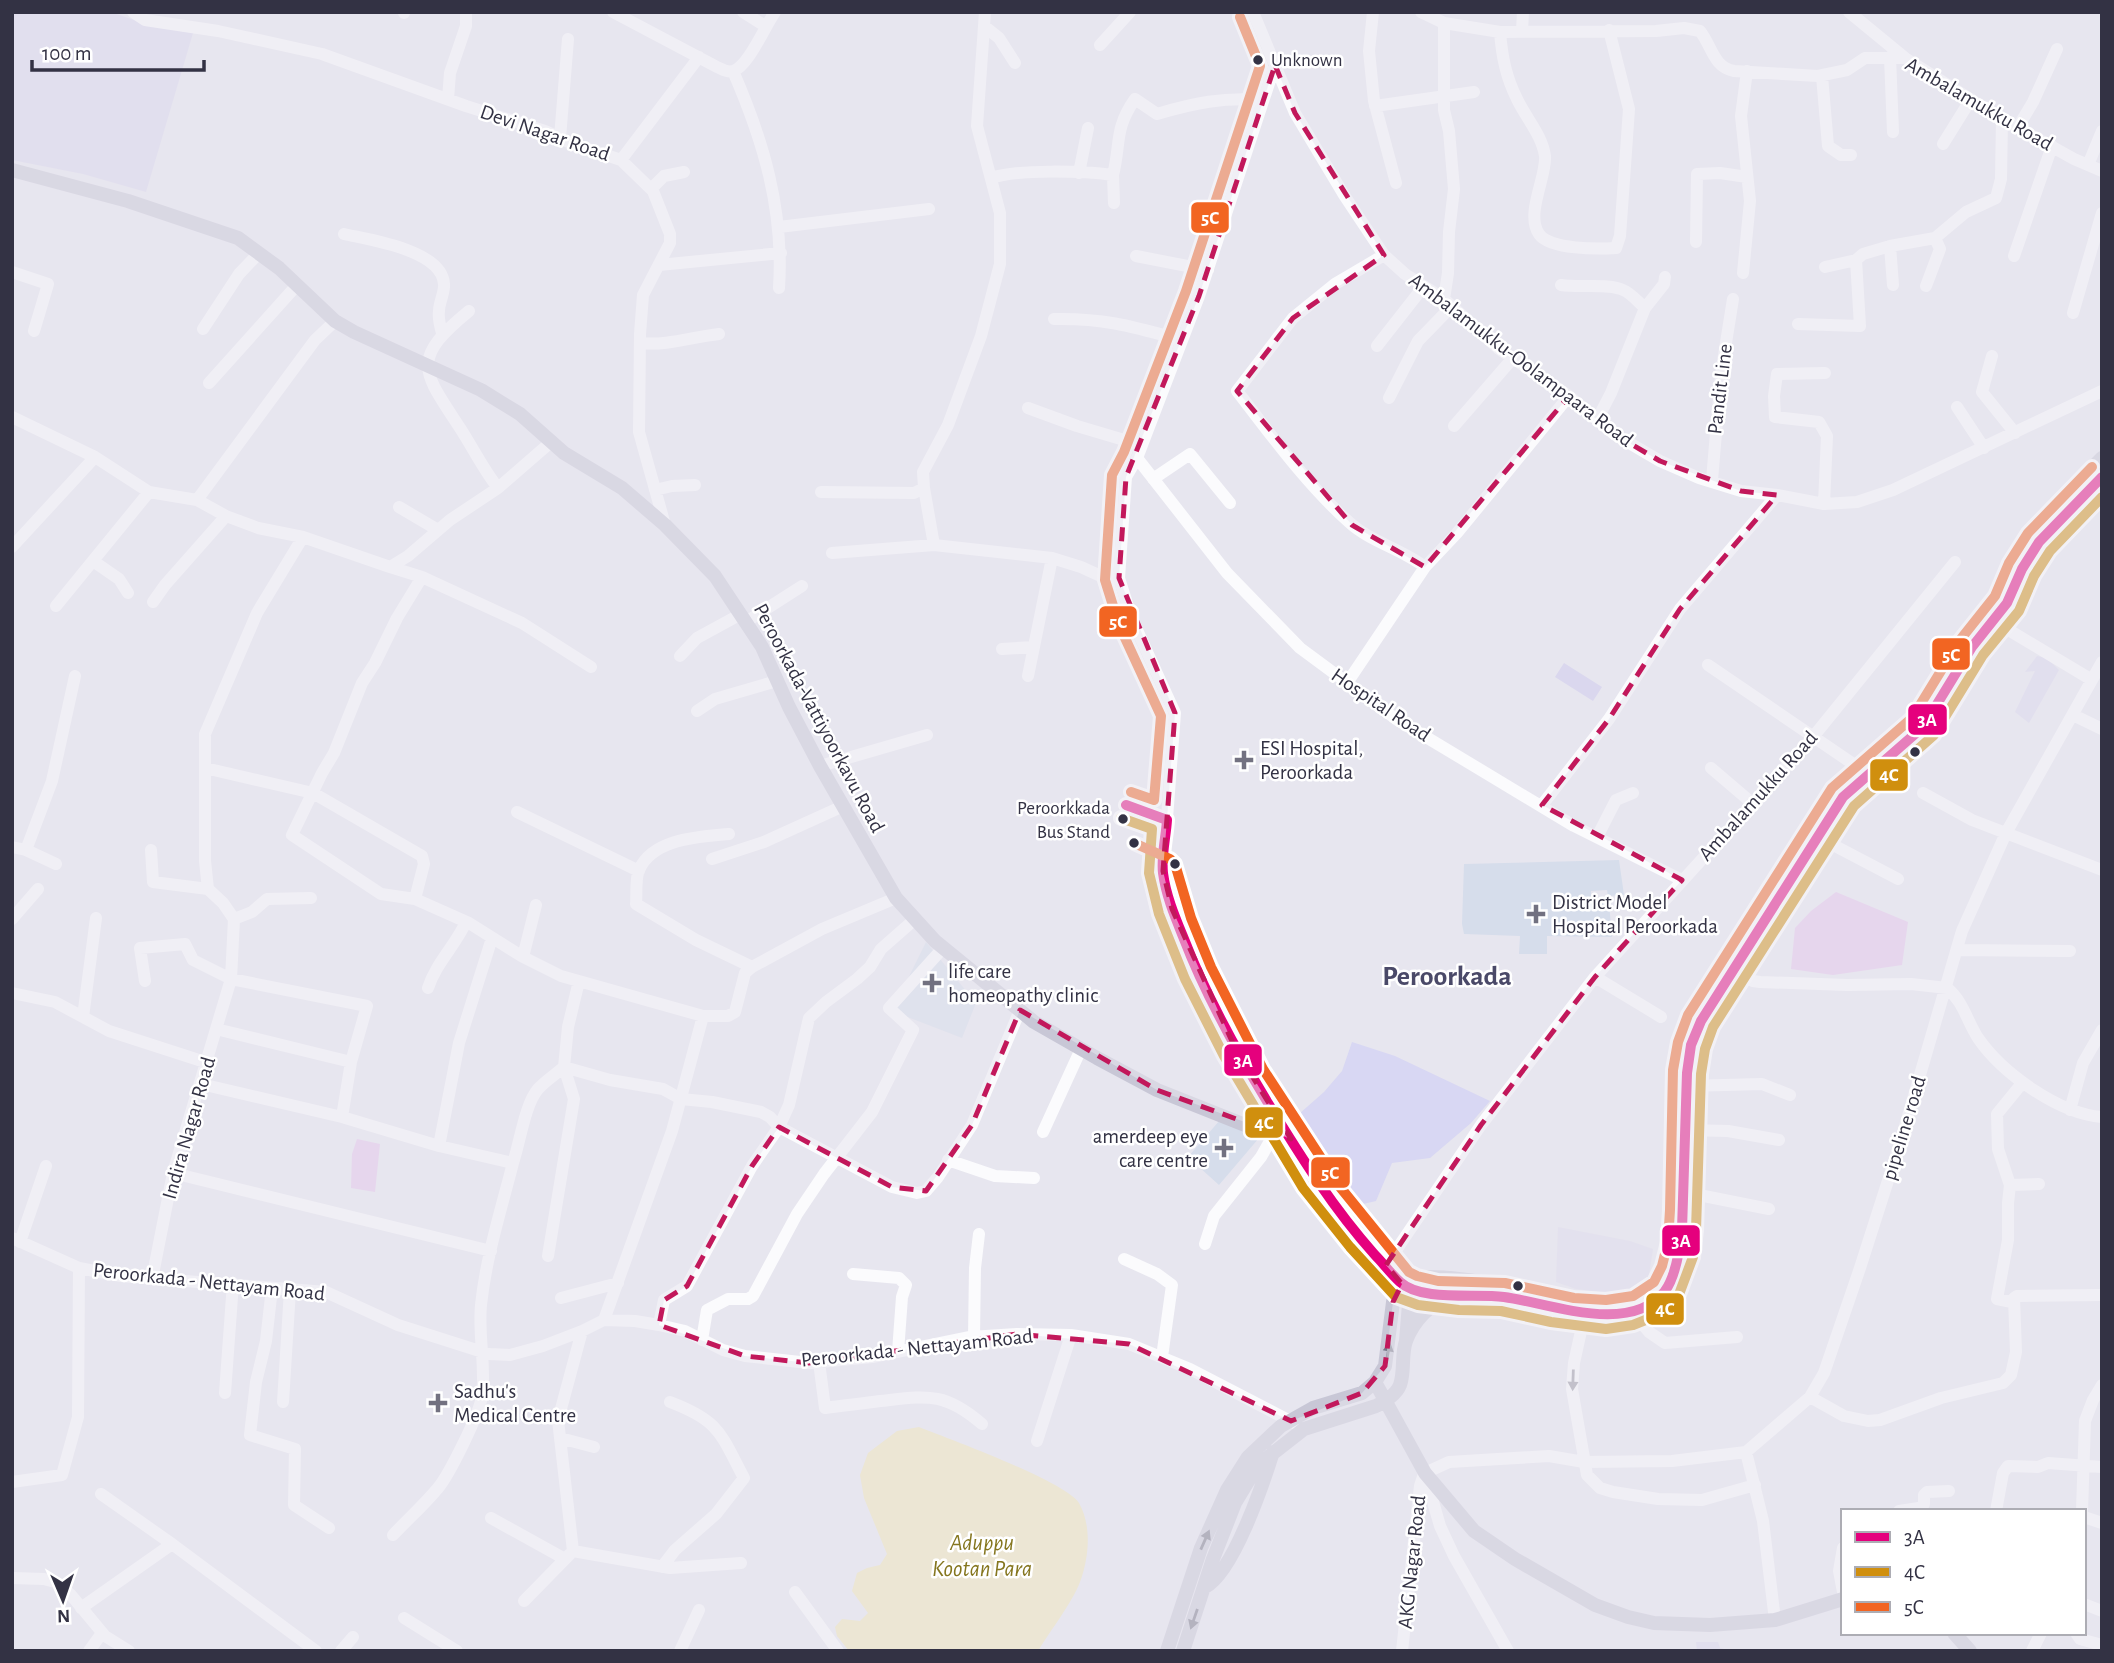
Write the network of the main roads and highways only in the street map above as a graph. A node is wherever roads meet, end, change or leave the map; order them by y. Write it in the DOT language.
graph roads {
  1 [pos="12,170"];
  2 [pos="2102,458"];
  3 [pos="2102,477"];
  4 [pos="1862,770"];
  5 [pos="1727,965"];
  6 [pos="1677,1175"];
  7 [pos="1402,1283"];
  8 [pos="1459,1296"];
  9 [pos="1553,1302"];
  10 [pos="1406,1341"];
  11 [pos="1376,1382"];
  12 [pos="1386,1401"];
  13 [pos="1190,1581"];
  14 [pos="1205,1588"];
  15 [pos="1841,1601"];
  16 [pos="1956,1635"];
  17 [pos="1167,1651"];
  18 [pos="1183,1651"];
  19 [pos="1970,1651"];
  1 -- 7 [label="main road, Peroorkada-Vattiyoorkavu Road"];
  2 -- 4 [label="main road"];
  3 -- 4 [label="main road"];
  4 -- 5 [label="main road"];
  4 -- 5 [label="main road"];
  5 -- 6 [label="main road"];
  5 -- 6 [label="main road"];
  6 -- 9 [label="main road"];
  6 -- 9 [label="main road"];
  7 -- 8 [label="main road"];
  7 -- 9 [label="main road"];
  7 -- 10 [label="main road"];
  11 -- 7 [label="main road, one-way"];
  8 -- 9 [label="main road"];
  8 -- 10 [label="main road"];
  10 -- 12 [label="main road"];
  11 -- 12 [label="main road"];
  13 -- 11 [label="main road, one-way"];
  12 -- 14 [label="main road"];
  12 -- 15 [label="main road"];
  13 -- 14 [label="main road"];
  13 -- 17 [label="main road"];
  14 -- 18 [label="main road, one-way"];
  16 -- 19 [label="main road"];
}
